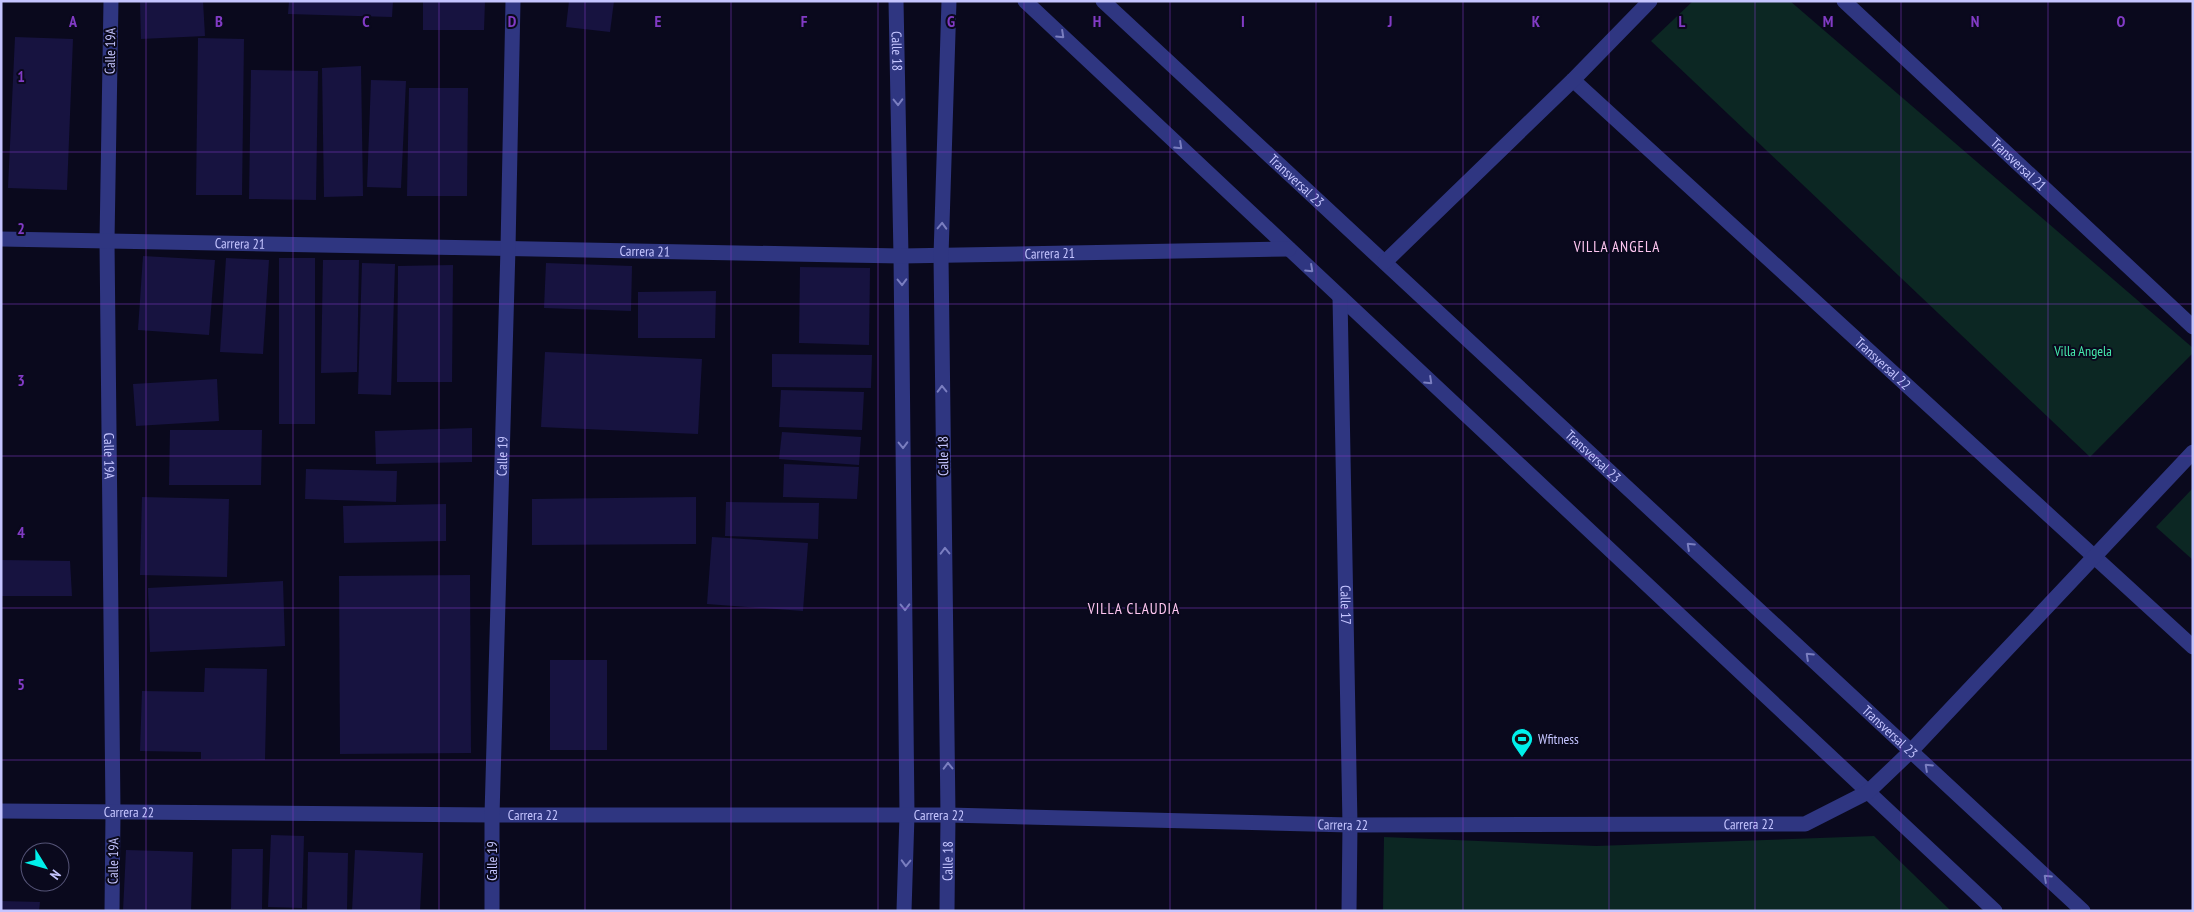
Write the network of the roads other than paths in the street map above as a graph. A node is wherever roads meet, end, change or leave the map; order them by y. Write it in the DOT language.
graph roads {
  1 [pos="111,1"];
  2 [pos="513,1"];
  3 [pos="896,1"];
  4 [pos="949,1"];
  5 [pos="1026,1"];
  6 [pos="1103,1"];
  7 [pos="1650,1"];
  8 [pos="1844,1"];
  9 [pos="1573,80"];
  10 [pos="1,239"];
  11 [pos="106,241"];
  12 [pos="508,248"];
  13 [pos="1289,249"];
  14 [pos="901,256"];
  15 [pos="940,256"];
  16 [pos="1385,262"];
  17 [pos="1340,297"];
  18 [pos="2193,327"];
  19 [pos="2193,452"];
  20 [pos="2095,557"];
  21 [pos="2193,648"];
  22 [pos="1911,751"];
  23 [pos="1868,792"];
  24 [pos="1,811"];
  25 [pos="113,812"];
  26 [pos="492,815"];
  27 [pos="948,815"];
  28 [pos="907,816"];
  29 [pos="1350,826"];
  30 [pos="112,911"];
  31 [pos="492,911"];
  32 [pos="904,911"];
  33 [pos="947,911"];
  34 [pos="1349,911"];
  35 [pos="1995,911"];
  36 [pos="2083,911"];
  1 -- 11 [label="street, Calle 19A"];
  2 -- 12 [label="street, Calle 19"];
  3 -- 14 [label="street, Calle 18, one-way"];
  15 -- 4 [label="street, Calle 18, one-way"];
  5 -- 13 [label="street, one-way"];
  6 -- 16 [label="street, Transversal 23"];
  7 -- 9 [label="street"];
  8 -- 18 [label="street, Transversal 21"];
  9 -- 16 [label="street"];
  9 -- 20 [label="street, Transversal 22"];
  10 -- 11 [label="street, Carrera 21"];
  11 -- 12 [label="street, Carrera 21"];
  11 -- 25 [label="street, Calle 19A"];
  12 -- 14 [label="street, Carrera 21"];
  12 -- 26 [label="street, Calle 19"];
  13 -- 15 [label="street, Carrera 21"];
  13 -- 17 [label="street, one-way"];
  14 -- 15 [label="street, Carrera 21"];
  14 -- 28 [label="street, Calle 18, one-way"];
  27 -- 15 [label="street, Calle 18, one-way"];
  22 -- 16 [label="street, Transversal 23, one-way"];
  17 -- 23 [label="street, one-way"];
  17 -- 29 [label="street, Calle 17"];
  19 -- 20 [label="street, Carrera 22"];
  20 -- 21 [label="street, Transversal 22"];
  20 -- 22 [label="street, Carrera 22"];
  22 -- 23 [label="street, Carrera 22"];
  36 -- 22 [label="street, Transversal 23, one-way"];
  23 -- 29 [label="street, Carrera 22"];
  23 -- 35 [label="street"];
  24 -- 25 [label="street, Carrera 22"];
  25 -- 26 [label="street, Carrera 22"];
  25 -- 30 [label="street, Calle 19A"];
  26 -- 28 [label="street, Carrera 22"];
  26 -- 31 [label="street, Calle 19"];
  27 -- 28 [label="street, Carrera 22"];
  27 -- 29 [label="street, Carrera 22"];
  27 -- 33 [label="street, Calle 18"];
  28 -- 32 [label="street, Calle 18, one-way"];
  29 -- 34 [label="street, Calle 17"];
}
